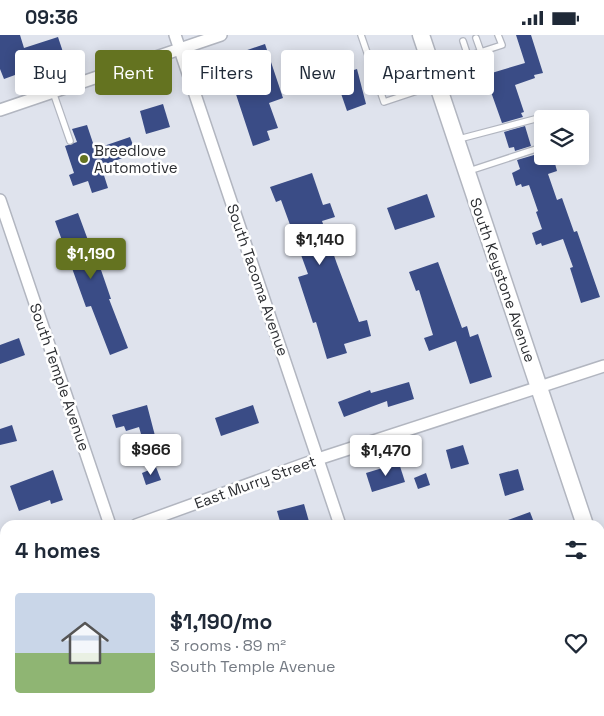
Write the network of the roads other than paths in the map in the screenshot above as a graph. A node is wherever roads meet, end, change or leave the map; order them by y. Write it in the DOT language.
graph roads {
  1 [pos="175,35"];
  2 [pos="221,35"];
  3 [pos="361,35"];
  4 [pos="421,35"];
  5 [pos="498,35"];
  6 [pos="476,38"];
  7 [pos="463,41"];
  8 [pos="180,49"];
  9 [pos="366,50"];
  10 [pos="426,50"];
  11 [pos="466,50"];
  12 [pos="480,50"];
  13 [pos="487,50"];
  14 [pos="85,81"];
  15 [pos="44,95"];
  16 [pos="54,95"];
  17 [pos="382,95"];
  18 [pos="405,95"];
  19 [pos="441,95"];
  20 [pos="0,110"];
  21 [pos="534,119"];
  22 [pos="456,140"];
  23 [pos="70,141"];
  24 [pos="534,150"];
  25 [pos="467,172"];
  26 [pos="0,200"];
  27 [pos="604,366"];
  28 [pos="539,387"];
  29 [pos="318,459"];
  30 [pos="108,520"];
  31 [pos="150,520"];
  32 [pos="338,520"];
  33 [pos="583,520"];
  1 -- 8 [label="street, South Tacoma Avenue"];
  2 -- 8 [label="street"];
  3 -- 9 [label="lane"];
  4 -- 10 [label="main road, South Keystone Avenue"];
  5 -- 13 [label="lane"];
  6 -- 12 [label="lane"];
  7 -- 11 [label="lane"];
  8 -- 14 [label="street"];
  8 -- 29 [label="street, South Tacoma Avenue"];
  15 -- 20 [label="street"];
  16 -- 23 [label="lane"];
  17 -- 18 [label="lane"];
  19 -- 22 [label="main road, South Keystone Avenue"];
  21 -- 22 [label="lane"];
  22 -- 25 [label="main road, South Keystone Avenue"];
  24 -- 25 [label="lane"];
  25 -- 28 [label="main road, South Keystone Avenue"];
  26 -- 30 [label="street, South Temple Avenue"];
  27 -- 28 [label="street, East Murry Street"];
  28 -- 29 [label="street, East Murry Street"];
  28 -- 33 [label="main road, South Keystone Avenue"];
  29 -- 31 [label="street, East Murry Street"];
  29 -- 32 [label="street, South Tacoma Avenue"];
}
